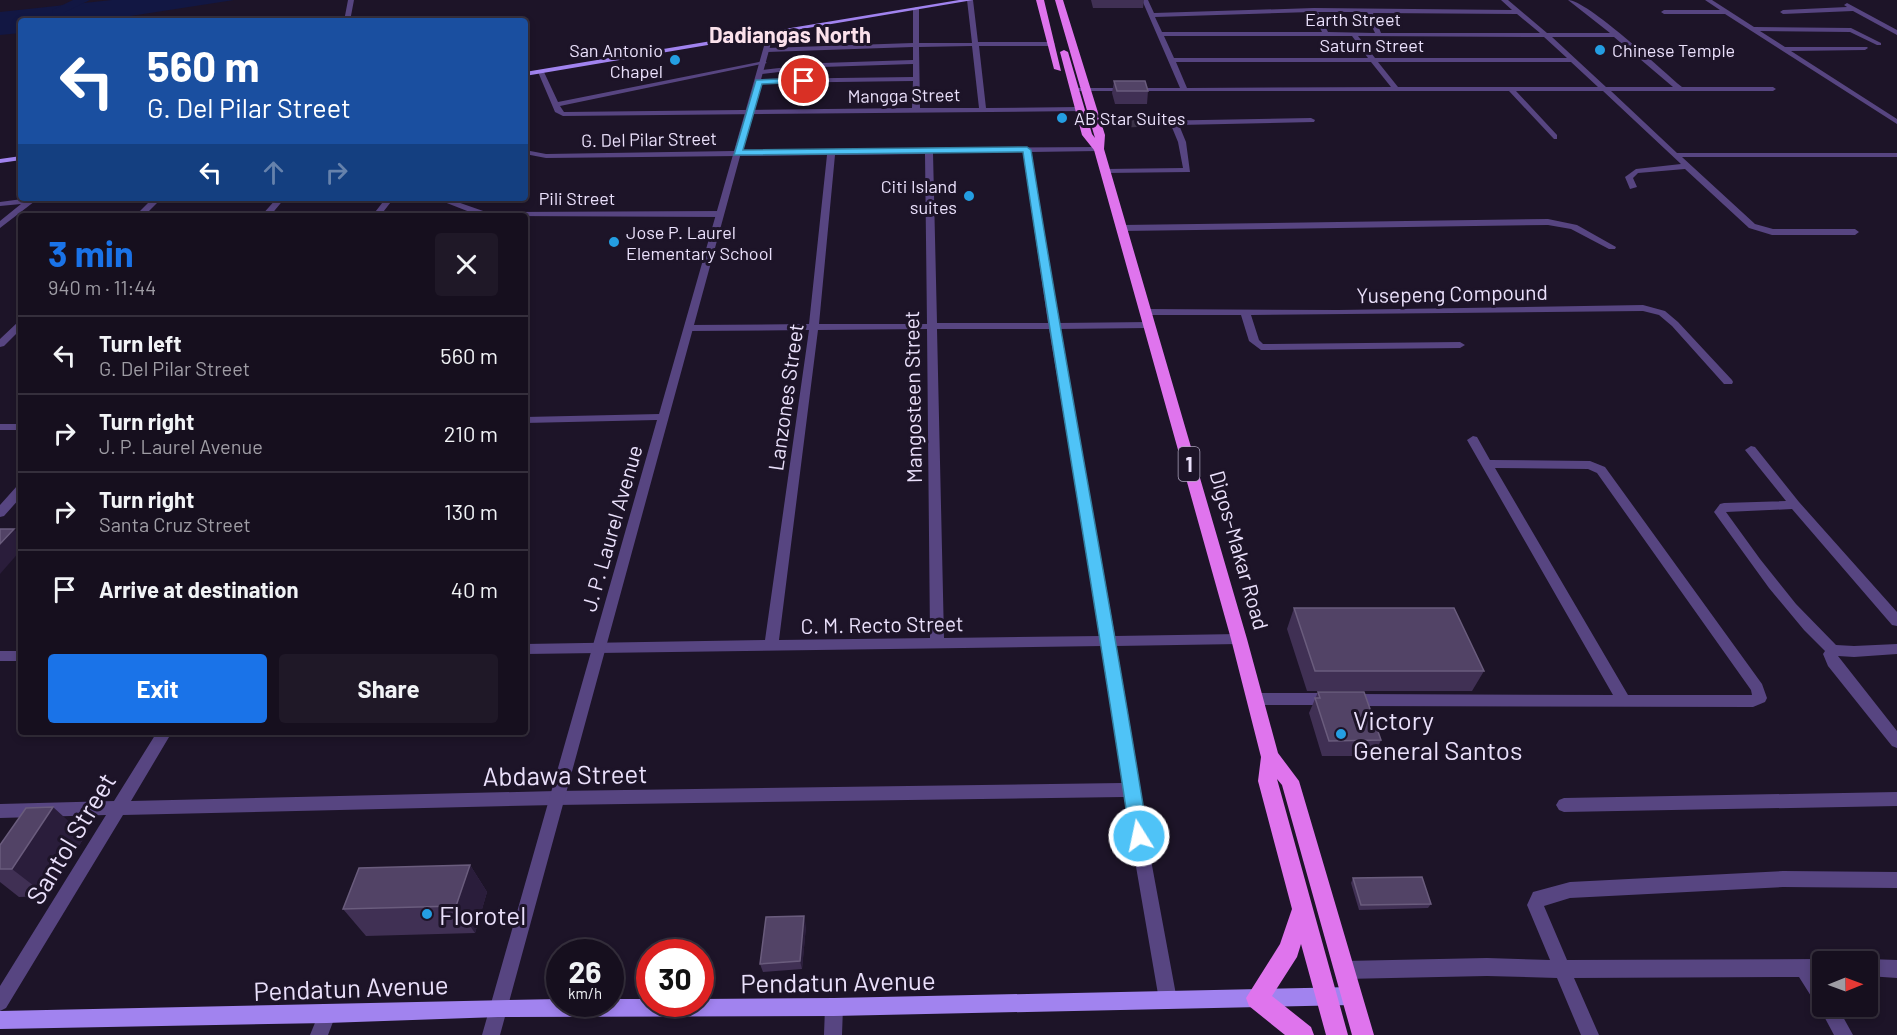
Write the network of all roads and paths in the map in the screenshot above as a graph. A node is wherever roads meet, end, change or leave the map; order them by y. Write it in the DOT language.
graph roads {
  1 [pos="351,0"];
  2 [pos="970,0"];
  3 [pos="1040,0"];
  4 [pos="1050,0"];
  5 [pos="1059,0"];
  6 [pos="1068,0"];
  7 [pos="1145,0"];
  8 [pos="1504,0"];
  9 [pos="1571,0"];
  10 [pos="1708,0"];
  11 [pos="1838,0"];
  12 [pos="916,9"];
  13 [pos="1854,9"];
  14 [pos="1314,10"];
  15 [pos="1375,10"];
  16 [pos="1520,12"];
  17 [pos="1664,12"];
  18 [pos="1727,12"];
  19 [pos="1783,12"];
  20 [pos="1151,15"];
  21 [pos="347,18"];
  22 [pos="1754,29"];
  23 [pos="1896,31"];
  24 [pos="771,32"];
  25 [pos="1160,34"];
  26 [pos="1326,34"];
  27 [pos="1353,34"];
  28 [pos="1379,34"];
  29 [pos="1546,35"];
  30 [pos="1615,35"];
  31 [pos="1052,44"];
  32 [pos="1880,44"];
  33 [pos="915,45"];
  34 [pos="976,45"];
  35 [pos="1865,48"];
  36 [pos="1785,49"];
  37 [pos="1171,60"];
  38 [pos="1373,60"];
  39 [pos="1573,60"];
  40 [pos="916,63"];
  41 [pos="763,67"];
  42 [pos="541,72"];
  43 [pos="528,74"];
  44 [pos="915,79"];
  45 [pos="1074,88"];
  46 [pos="1085,88"];
  47 [pos="1184,88"];
  48 [pos="1396,89"];
  49 [pos="1510,89"];
  50 [pos="1773,89"];
  51 [pos="1604,90"];
  52 [pos="1681,90"];
  53 [pos="555,105"];
  54 [pos="1080,109"];
  55 [pos="916,110"];
  56 [pos="983,110"];
  57 [pos="749,112"];
  58 [pos="1311,120"];
  59 [pos="1174,122"];
  60 [pos="1897,122"];
  61 [pos="1150,123"];
  62 [pos="1554,137"];
  63 [pos="1099,149"];
  64 [pos="928,150"];
  65 [pos="1027,150"];
  66 [pos="831,152"];
  67 [pos="528,153"];
  68 [pos="737,153"];
  69 [pos="1674,155"];
  70 [pos="1897,155"];
  71 [pos="18,158"];
  72 [pos="0,161"];
  73 [pos="1687,166"];
  74 [pos="1105,171"];
  75 [pos="1633,187"];
  76 [pos="20,201"];
  77 [pos="30,201"];
  78 [pos="155,201"];
  79 [pos="278,201"];
  80 [pos="388,201"];
  81 [pos="446,201"];
  82 [pos="0,204"];
  83 [pos="142,213"];
  84 [pos="268,213"];
  85 [pos="378,213"];
  86 [pos="479,213"];
  87 [pos="720,214"];
  88 [pos="528,215"];
  89 [pos="0,225"];
  90 [pos="1121,228"];
  91 [pos="1855,232"];
  92 [pos="1612,247"];
  93 [pos="1245,313"];
  94 [pos="1147,318"];
  95 [pos="1053,325"];
  96 [pos="930,326"];
  97 [pos="18,327"];
  98 [pos="814,327"];
  99 [pos="689,328"];
  100 [pos="0,344"];
  101 [pos="1460,345"];
  102 [pos="1728,382"];
  103 [pos="662,417"];
  104 [pos="528,420"];
  105 [pos="0,427"];
  106 [pos="18,427"];
  107 [pos="1473,440"];
  108 [pos="1751,450"];
  109 [pos="1487,464"];
  110 [pos="18,492"];
  111 [pos="1795,505"];
  112 [pos="0,513"];
  113 [pos="1897,621"];
  114 [pos="1239,639"];
  115 [pos="1109,641"];
  116 [pos="937,644"];
  117 [pos="771,646"];
  118 [pos="598,648"];
  119 [pos="528,649"];
  120 [pos="1832,649"];
  121 [pos="1897,649"];
  122 [pos="0,656"];
  123 [pos="18,656"];
  124 [pos="1255,699"];
  125 [pos="1624,701"];
  126 [pos="163,735"];
  127 [pos="1897,742"];
  128 [pos="1270,757"];
  129 [pos="1130,790"];
  130 [pos="556,798"];
  131 [pos="1897,799"];
  132 [pos="1564,805"];
  133 [pos="119,808"];
  134 [pos="0,811"];
  135 [pos="1897,880"];
  136 [pos="1302,910"];
  137 [pos="1804,968"];
  138 [pos="1812,968"];
  139 [pos="1878,968"];
  140 [pos="1560,969"];
  141 [pos="1897,969"];
  142 [pos="1344,970"];
  143 [pos="1812,981"];
  144 [pos="1352,996"];
  145 [pos="1326,997"];
  146 [pos="1257,998"];
  147 [pos="1168,1000"];
  148 [pos="0,1002"];
  149 [pos="834,1007"];
  150 [pos="498,1008"];
  151 [pos="327,1014"];
  152 [pos="1833,1017"];
  153 [pos="0,1020"];
  154 [pos="319,1035"];
  155 [pos="491,1035"];
  156 [pos="833,1035"];
  157 [pos="1303,1035"];
  158 [pos="1337,1035"];
  159 [pos="1363,1035"];
  160 [pos="1590,1035"];
  161 [pos="1844,1035"];
  1 -- 21 [label="street"];
  2 -- 12 [label="main road"];
  2 -- 34 [label="street"];
  3 -- 31 [label="main road, Digos-Makar Road / 1"];
  4 -- 45 [label="main road, Digos-Makar Road / 1"];
  5 -- 46 [label="main road, Digos-Makar Road / 1"];
  6 -- 46 [label="main road, Digos-Makar Road / 1"];
  7 -- 20 [label="street"];
  8 -- 16 [label="street"];
  9 -- 30 [label="street"];
  10 -- 18 [label="street"];
  11 -- 13 [label="street"];
  12 -- 24 [label="main road"];
  12 -- 33 [label="street"];
  13 -- 19 [label="street"];
  13 -- 23 [label="street"];
  14 -- 15 [label="street"];
  14 -- 20 [label="street"];
  14 -- 26 [label="street"];
  15 -- 16 [label="street"];
  15 -- 28 [label="street"];
  16 -- 29 [label="street"];
  17 -- 18 [label="street"];
  18 -- 22 [label="street"];
  20 -- 25 [label="street"];
  22 -- 32 [label="street"];
  22 -- 36 [label="street"];
  24 -- 41 [label="street, J. P. Laurel Avenue"];
  24 -- 42 [label="main road"];
  25 -- 26 [label="street, Earth Street"];
  25 -- 37 [label="street"];
  26 -- 27 [label="street, Earth Street"];
  27 -- 28 [label="street, Earth Street"];
  27 -- 38 [label="street"];
  28 -- 29 [label="street, Earth Street"];
  29 -- 30 [label="street, Earth Street"];
  29 -- 39 [label="street"];
  30 -- 52 [label="street"];
  31 -- 34 [label="street"];
  31 -- 45 [label="main road, Digos-Makar Road / 1"];
  33 -- 34 [label="street"];
  33 -- 40 [label="street"];
  33 -- 41 [label="street"];
  34 -- 56 [label="street"];
  35 -- 36 [label="street"];
  36 -- 60 [label="street"];
  37 -- 38 [label="street, Saturn Street"];
  37 -- 47 [label="street"];
  38 -- 39 [label="street, Saturn Street"];
  38 -- 48 [label="street"];
  39 -- 51 [label="street"];
  40 -- 41 [label="street"];
  40 -- 44 [label="street"];
  41 -- 44 [label="street"];
  41 -- 53 [label="street"];
  41 -- 57 [label="street, J. P. Laurel Avenue"];
  42 -- 43 [label="main road"];
  42 -- 53 [label="street"];
  44 -- 55 [label="street"];
  45 -- 46 [label="street"];
  45 -- 54 [label="main road, Digos-Makar Road / 1"];
  46 -- 47 [label="street"];
  46 -- 63 [label="main road, Digos-Makar Road / 1"];
  47 -- 48 [label="street"];
  48 -- 49 [label="street"];
  49 -- 51 [label="street"];
  49 -- 62 [label="street"];
  50 -- 52 [label="street"];
  51 -- 52 [label="street"];
  51 -- 69 [label="street"];
  53 -- 57 [label="street, Mangga Street"];
  54 -- 56 [label="street, Mangga Street"];
  54 -- 63 [label="main road, Digos-Makar Road / 1"];
  55 -- 56 [label="street, Mangga Street"];
  55 -- 57 [label="street, Mangga Street"];
  57 -- 68 [label="street, J. P. Laurel Avenue"];
  58 -- 59 [label="street"];
  59 -- 61 [label="street"];
  59 -- 74 [label="street"];
  63 -- 65 [label="street, G. Del Pilar Street"];
  63 -- 74 [label="main road, Digos-Makar Road / 1"];
  64 -- 65 [label="street, G. Del Pilar Street"];
  64 -- 66 [label="street, G. Del Pilar Street"];
  64 -- 96 [label="street, Mangosteen Street"];
  65 -- 95 [label="street"];
  66 -- 68 [label="street, G. Del Pilar Street"];
  66 -- 98 [label="street, Lanzones Street"];
  67 -- 68 [label="street, G. Del Pilar Street"];
  68 -- 87 [label="street, J. P. Laurel Avenue"];
  69 -- 70 [label="street"];
  69 -- 73 [label="street"];
  71 -- 72 [label="main road"];
  73 -- 75 [label="street"];
  73 -- 91 [label="street"];
  74 -- 90 [label="main road, Digos-Makar Road / 1"];
  76 -- 82 [label="street"];
  77 -- 89 [label="street"];
  78 -- 83 [label="street"];
  79 -- 84 [label="street"];
  80 -- 85 [label="street"];
  81 -- 86 [label="street, Pili Street"];
  87 -- 88 [label="street, Pili Street"];
  87 -- 99 [label="street, J. P. Laurel Avenue"];
  90 -- 92 [label="street"];
  90 -- 94 [label="main road, Digos-Makar Road / 1"];
  93 -- 94 [label="street, Yusepeng Compound"];
  93 -- 101 [label="street"];
  93 -- 102 [label="street, Yusepeng Compound"];
  94 -- 95 [label="street, Yusepeng Compound"];
  94 -- 114 [label="main road, Digos-Makar Road / 1"];
  95 -- 96 [label="street, Yusepeng Compound"];
  95 -- 115 [label="street"];
  96 -- 98 [label="street, Yusepeng Compound"];
  96 -- 116 [label="street, Mangosteen Street"];
  97 -- 100 [label="street"];
  98 -- 99 [label="street, Yusepeng Compound"];
  98 -- 117 [label="street, Lanzones Street"];
  99 -- 103 [label="street, J. P. Laurel Avenue"];
  103 -- 104 [label="street"];
  103 -- 118 [label="street, J. P. Laurel Avenue"];
  105 -- 106 [label="street"];
  107 -- 109 [label="street"];
  108 -- 111 [label="street"];
  109 -- 125 [label="street"];
  109 -- 125 [label="street"];
  110 -- 112 [label="street"];
  111 -- 113 [label="street"];
  111 -- 120 [label="street"];
  114 -- 115 [label="street, C. M. Recto Street"];
  114 -- 124 [label="main road, Digos-Makar Road / 1"];
  115 -- 116 [label="street, C. M. Recto Street"];
  115 -- 129 [label="street"];
  116 -- 117 [label="street, C. M. Recto Street"];
  117 -- 118 [label="street, C. M. Recto Street"];
  118 -- 119 [label="street, C. M. Recto Street"];
  118 -- 130 [label="street, J. P. Laurel Avenue"];
  120 -- 121 [label="street"];
  120 -- 127 [label="street"];
  122 -- 123 [label="street"];
  124 -- 125 [label="street"];
  124 -- 128 [label="main road, Digos-Makar Road / 1"];
  126 -- 133 [label="street, Santol Street"];
  128 -- 136 [label="main road, Digos-Makar Road / 1"];
  128 -- 142 [label="main road, Digos-Makar Road / 1"];
  129 -- 130 [label="street, Abdawa Street"];
  129 -- 147 [label="street"];
  130 -- 133 [label="street, Abdawa Street"];
  130 -- 150 [label="street, J. P. Laurel Avenue"];
  131 -- 132 [label="street"];
  133 -- 134 [label="street, Abdawa Street"];
  133 -- 148 [label="street, Santol Street"];
  135 -- 140 [label="street"];
  136 -- 145 [label="main road, Digos-Makar Road / 1"];
  136 -- 146 [label="main road"];
  137 -- 138 [label="street"];
  137 -- 140 [label="street"];
  137 -- 143 [label="street"];
  139 -- 141 [label="street"];
  140 -- 142 [label="street"];
  140 -- 160 [label="street"];
  142 -- 144 [label="main road, Digos-Makar Road / 1"];
  144 -- 145 [label="main road, Pendatun Avenue"];
  144 -- 159 [label="main road, Digos-Makar Road / 1"];
  145 -- 146 [label="main road, Pendatun Avenue"];
  145 -- 158 [label="main road, Digos-Makar Road / 1"];
  146 -- 147 [label="main road, Pendatun Avenue"];
  146 -- 157 [label="main road"];
  147 -- 149 [label="main road, Pendatun Avenue"];
  149 -- 150 [label="main road, Pendatun Avenue"];
  149 -- 156 [label="street"];
  150 -- 151 [label="main road, Pendatun Avenue"];
  150 -- 155 [label="street, J. P. Laurel Avenue"];
  151 -- 153 [label="main road, Pendatun Avenue"];
  151 -- 154 [label="street"];
  152 -- 161 [label="street"];
}
